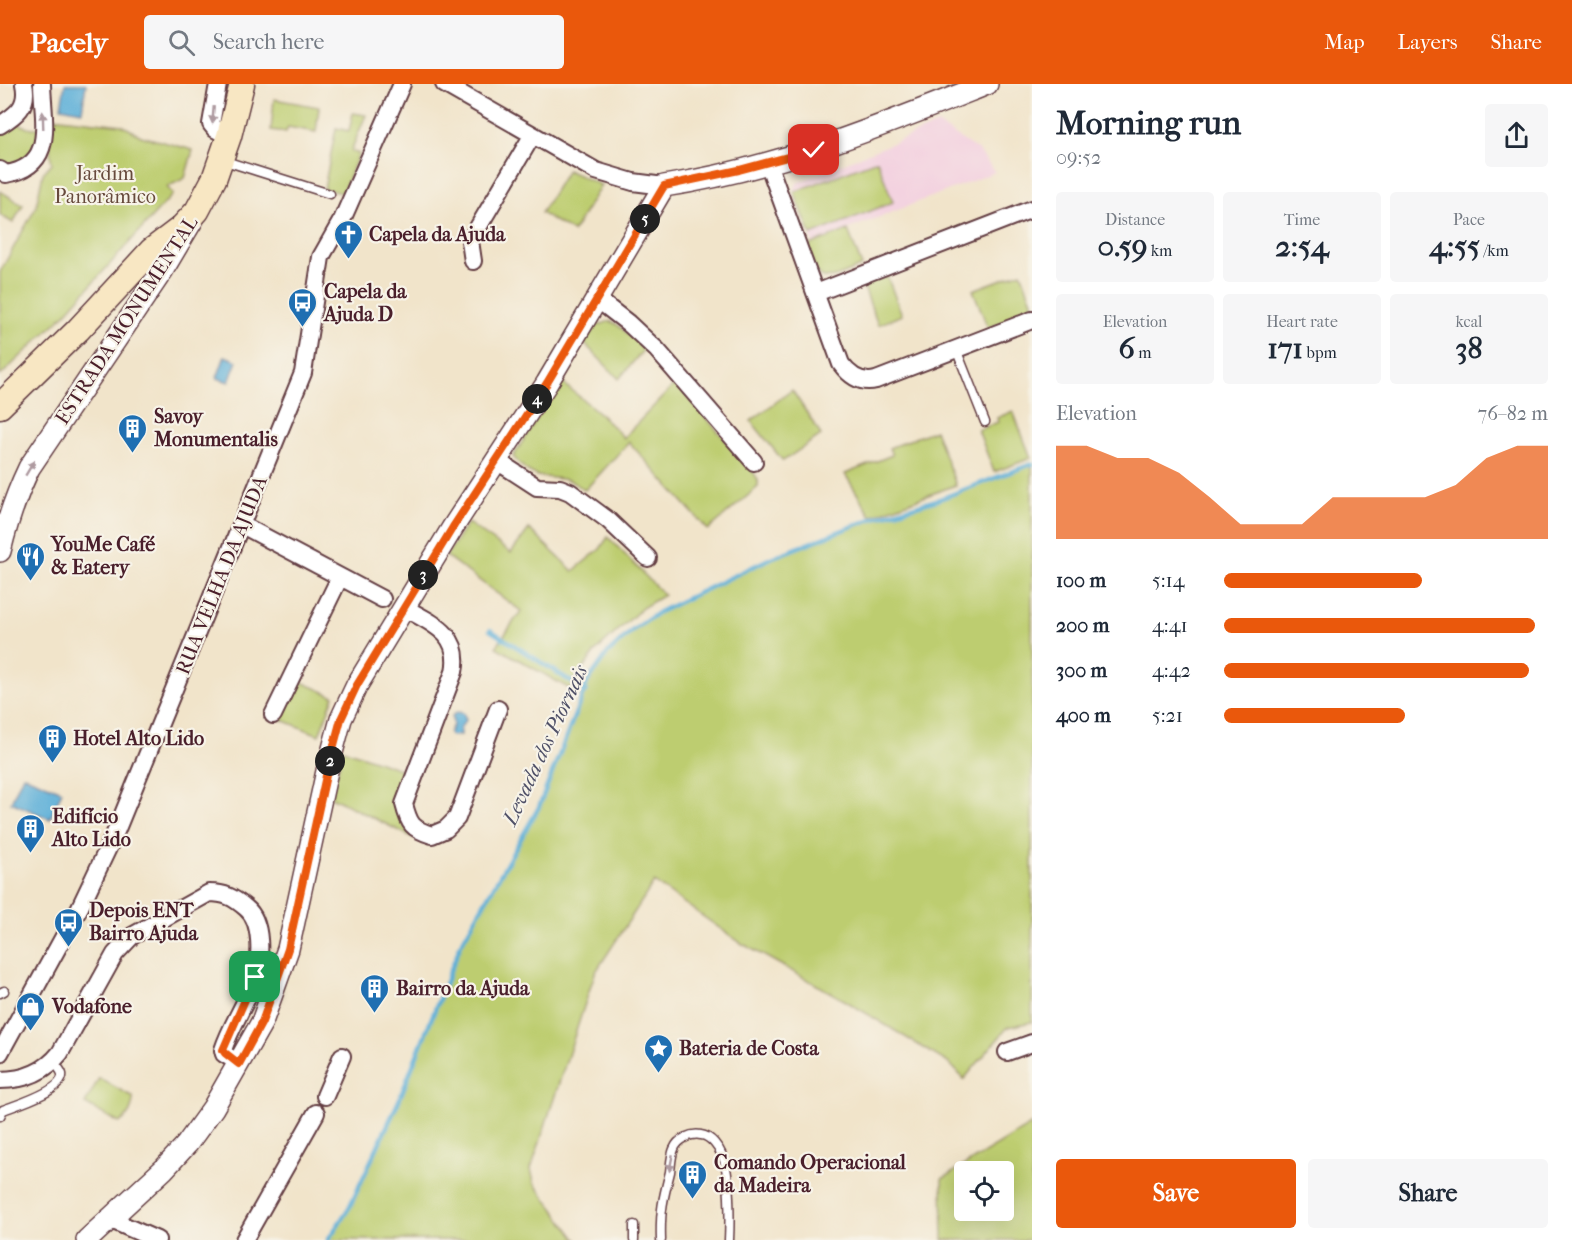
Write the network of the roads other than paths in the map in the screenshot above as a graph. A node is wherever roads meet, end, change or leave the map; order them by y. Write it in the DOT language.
graph roads {
  1 [pos="24,84"];
  2 [pos="42,84"];
  3 [pos="218,84"];
  4 [pos="242,84"];
  5 [pos="402,84"];
  6 [pos="444,84"];
  7 [pos="987,84"];
  8 [pos="0,125"];
  9 [pos="229,136"];
  10 [pos="532,136"];
  11 [pos="221,160"];
  12 [pos="768,163"];
  13 [pos="0,170"];
  14 [pos="664,186"];
  15 [pos="330,194"];
  16 [pos="1032,209"];
  17 [pos="197,211"];
  18 [pos="473,261"];
  19 [pos="816,293"];
  20 [pos="597,299"];
  21 [pos="1032,320"];
  22 [pos="956,350"];
  23 [pos="0,406"];
  24 [pos="985,422"];
  25 [pos="497,461"];
  26 [pos="754,462"];
  27 [pos="242,525"];
  28 [pos="0,551"];
  29 [pos="648,558"];
  30 [pos="340,577"];
  31 [pos="382,599"];
  32 [pos="403,607"];
  33 [pos="498,709"];
  34 [pos="273,715"];
  35 [pos="1032,1043"];
  36 [pos="1007,1052"];
  37 [pos="0,1053"];
  38 [pos="342,1056"];
  39 [pos="53,1062"];
  40 [pos="239,1064"];
  41 [pos="0,1080"];
  42 [pos="325,1096"];
  43 [pos="316,1113"];
  44 [pos="0,1116"];
  45 [pos="109,1219"];
  46 [pos="634,1225"];
  47 [pos="87,1240"];
  48 [pos="157,1240"];
  49 [pos="244,1240"];
  50 [pos="634,1240"];
  51 [pos="661,1240"];
  52 [pos="729,1240"];
  1 -- 8 [label="street"];
  13 -- 2 [label="street, one-way"];
  3 -- 9 [label="street, one-way"];
  4 -- 9 [label="main road, ESTRADA MONUMENTAL"];
  5 -- 27 [label="street, RUA VELHA DA AJUDA"];
  6 -- 10 [label="street"];
  7 -- 12 [label="street"];
  9 -- 11 [label="main road, ESTRADA MONUMENTAL"];
  10 -- 14 [label="street"];
  10 -- 18 [label="street"];
  11 -- 15 [label="lane"];
  11 -- 17 [label="main road, ESTRADA MONUMENTAL"];
  12 -- 14 [label="street"];
  12 -- 19 [label="street"];
  14 -- 20 [label="street"];
  16 -- 19 [label="street"];
  17 -- 23 [label="main road"];
  28 -- 17 [label="street, ESTRADA MONUMENTAL, one-way"];
  19 -- 22 [label="street"];
  20 -- 25 [label="street"];
  20 -- 26 [label="street"];
  21 -- 22 [label="street"];
  22 -- 24 [label="lane"];
  25 -- 29 [label="street"];
  25 -- 32 [label="street"];
  27 -- 30 [label="street"];
  27 -- 37 [label="street, RUA VELHA DA AJUDA"];
  30 -- 31 [label="street"];
  30 -- 34 [label="street"];
  32 -- 33 [label="street"];
  32 -- 40 [label="street"];
  35 -- 36 [label="street"];
  38 -- 42 [label="street"];
  39 -- 40 [label="street"];
  39 -- 41 [label="street"];
  39 -- 44 [label="lane"];
  40 -- 45 [label="street"];
  43 -- 49 [label="street"];
  45 -- 47 [label="street"];
  45 -- 48 [label="street"];
  46 -- 50 [label="lane"];
  52 -- 51 [label="lane, one-way"];
}
